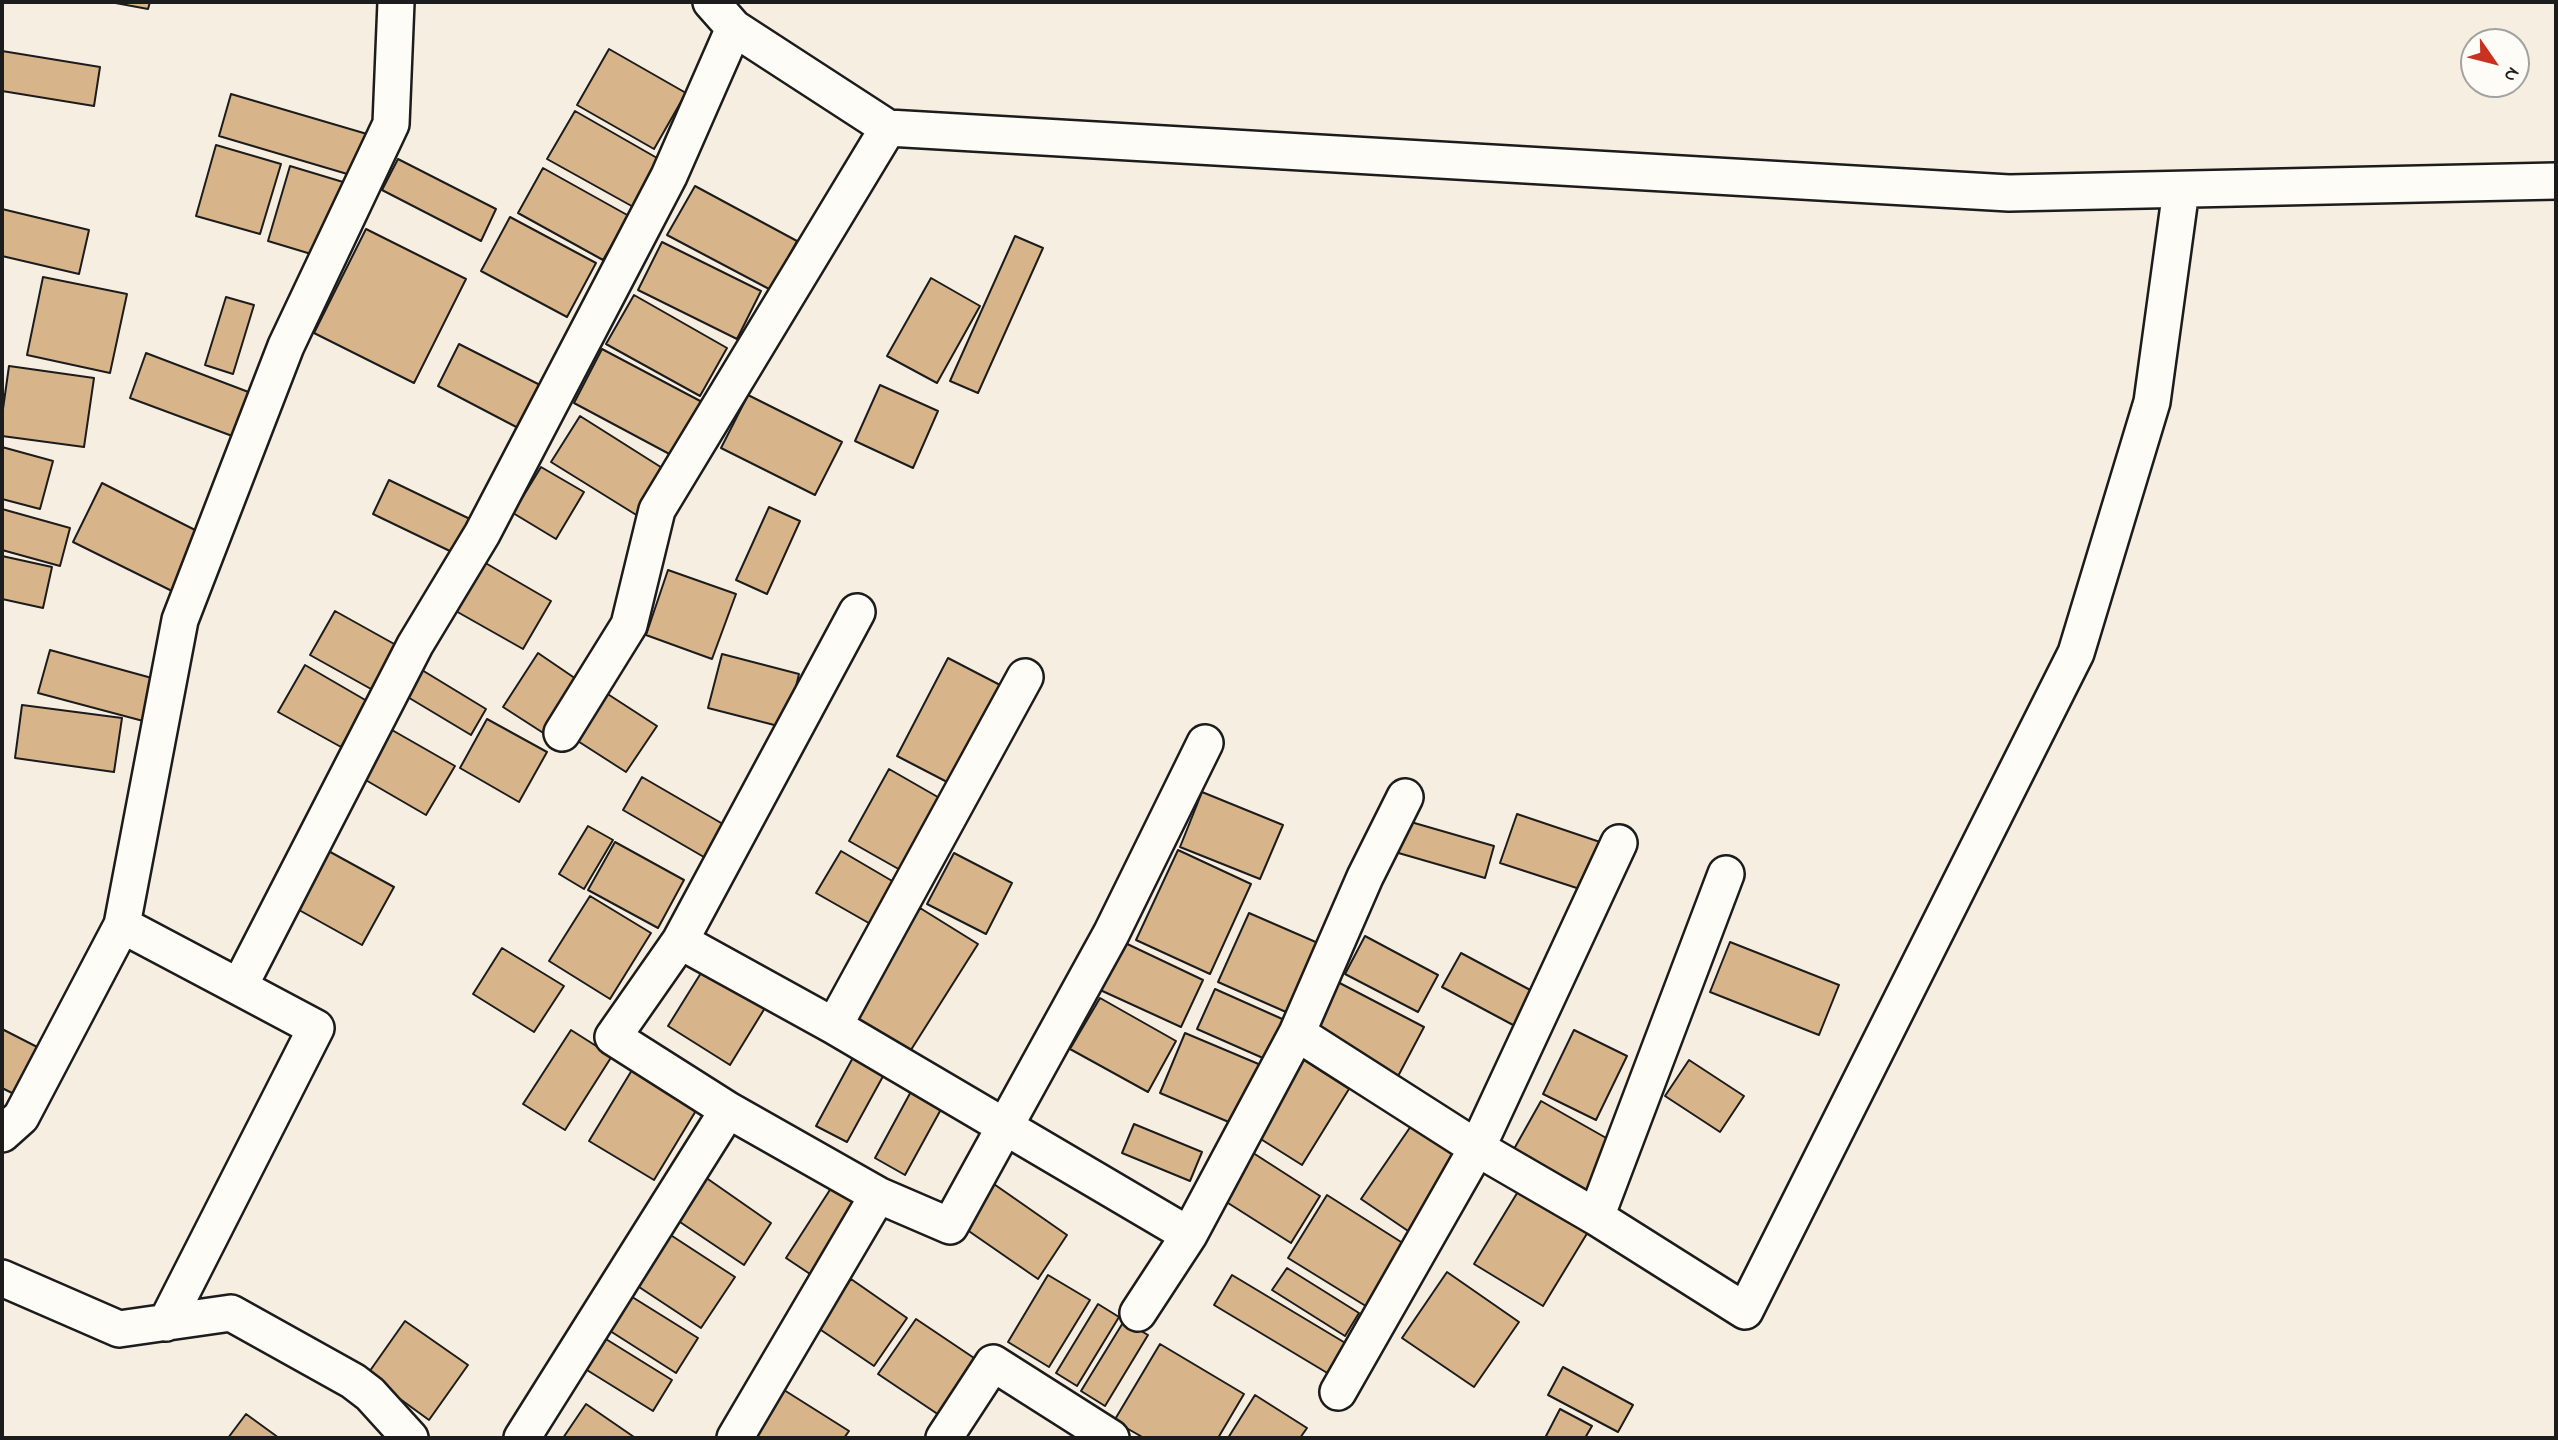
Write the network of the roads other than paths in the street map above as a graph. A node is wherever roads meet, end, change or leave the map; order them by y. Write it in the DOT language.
graph roads {
  1 [pos="396,2"];
  2 [pos="711,2"];
  3 [pos="734,27"];
  4 [pos="888,128"];
  5 [pos="2556,181"];
  6 [pos="2180,190"];
  7 [pos="857,612"];
  8 [pos="1025,677"];
  9 [pos="562,733"];
  10 [pos="1205,743"];
  11 [pos="1405,797"];
  12 [pos="1619,843"];
  13 [pos="1726,874"];
  14 [pos="122,925"];
  15 [pos="680,941"];
  16 [pos="239,987"];
  17 [pos="834,1026"];
  18 [pos="1297,1033"];
  19 [pos="728,1110"];
  20 [pos="1004,1126"];
  21 [pos="2,1133"];
  22 [pos="1477,1148"];
  23 [pos="878,1195"];
  24 [pos="1596,1217"];
  25 [pos="1188,1235"];
  26 [pos="2,1278"];
  27 [pos="1138,1313"];
  28 [pos="166,1323"];
  29 [pos="1338,1392"];
  30 [pos="410,1438"];
  31 [pos="522,1438"];
  32 [pos="735,1438"];
  33 [pos="944,1438"];
  34 [pos="1111,1438"];
  1 -- 14 [label="street"];
  2 -- 3 [label="street"];
  3 -- 4 [label="street"];
  3 -- 16 [label="street"];
  4 -- 6 [label="street"];
  4 -- 9 [label="street"];
  5 -- 6 [label="street"];
  6 -- 24 [label="street"];
  7 -- 15 [label="street"];
  8 -- 17 [label="street"];
  10 -- 20 [label="street"];
  11 -- 18 [label="street"];
  12 -- 22 [label="street"];
  13 -- 24 [label="street"];
  14 -- 16 [label="street"];
  14 -- 21 [label="street"];
  15 -- 17 [label="street"];
  15 -- 19 [label="street"];
  16 -- 28 [label="street"];
  17 -- 20 [label="street"];
  18 -- 22 [label="street"];
  18 -- 25 [label="street"];
  19 -- 23 [label="street"];
  19 -- 31 [label="street"];
  20 -- 23 [label="street"];
  20 -- 25 [label="street"];
  22 -- 24 [label="street"];
  22 -- 29 [label="street"];
  23 -- 32 [label="street"];
  25 -- 27 [label="street"];
  26 -- 28 [label="street"];
  28 -- 30 [label="street"];
  33 -- 34 [label="street"];
}
